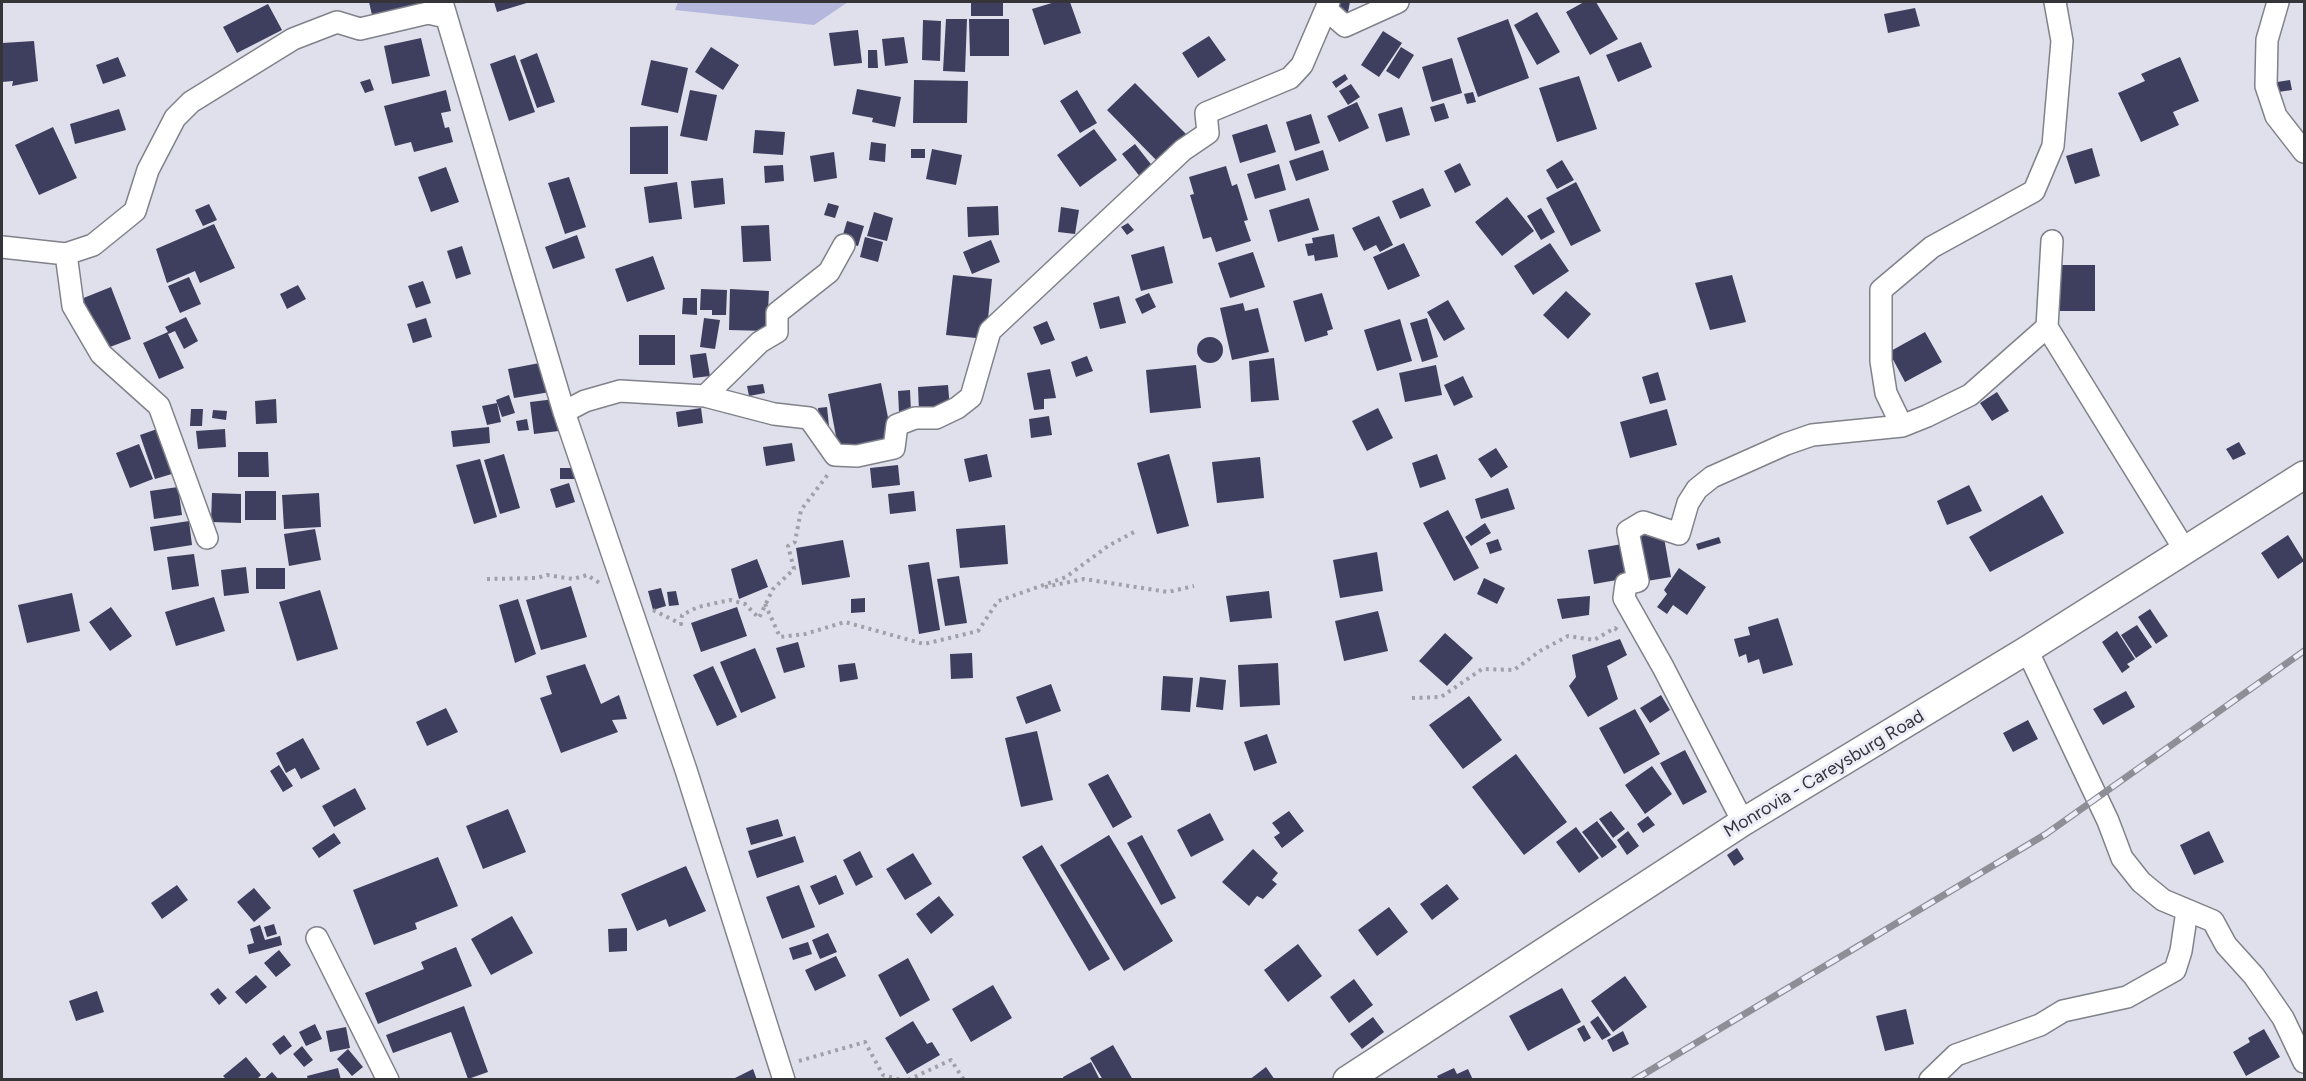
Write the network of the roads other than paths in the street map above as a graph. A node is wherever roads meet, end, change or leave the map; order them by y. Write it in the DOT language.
graph roads {
  1 [pos="1398,2"];
  2 [pos="2055,2"];
  3 [pos="2278,2"];
  4 [pos="1328,6"];
  5 [pos="444,9"];
  6 [pos="2304,152"];
  7 [pos="2052,242"];
  8 [pos="844,245"];
  9 [pos="2,247"];
  10 [pos="66,254"];
  11 [pos="2047,327"];
  12 [pos="705,396"];
  13 [pos="564,412"];
  14 [pos="1902,426"];
  15 [pos="2304,475"];
  16 [pos="207,538"];
  17 [pos="2186,552"];
  18 [pos="2027,651"];
  19 [pos="1743,822"];
  20 [pos="2187,911"];
  21 [pos="317,938"];
  22 [pos="2304,1062"];
  23 [pos="782,1073"];
  24 [pos="388,1080"];
  25 [pos="1347,1080"];
  26 [pos="1930,1080"];
  1 -- 4 [label="street"];
  2 -- 14 [label="street"];
  3 -- 6 [label="street"];
  4 -- 12 [label="street"];
  5 -- 10 [label="street"];
  5 -- 13 [label="street"];
  7 -- 11 [label="street"];
  8 -- 12 [label="street"];
  9 -- 10 [label="street"];
  10 -- 16 [label="street"];
  11 -- 14 [label="street"];
  11 -- 17 [label="street"];
  12 -- 13 [label="street"];
  13 -- 23 [label="street"];
  14 -- 19 [label="street"];
  15 -- 17 [label="main road, Monrovia - Careysburg Road"];
  17 -- 18 [label="main road, Monrovia - Careysburg Road"];
  18 -- 19 [label="main road, Monrovia - Careysburg Road"];
  18 -- 20 [label="street"];
  19 -- 25 [label="main road, Monrovia - Careysburg Road"];
  20 -- 22 [label="street"];
  20 -- 26 [label="street"];
  21 -- 24 [label="street"];
}
